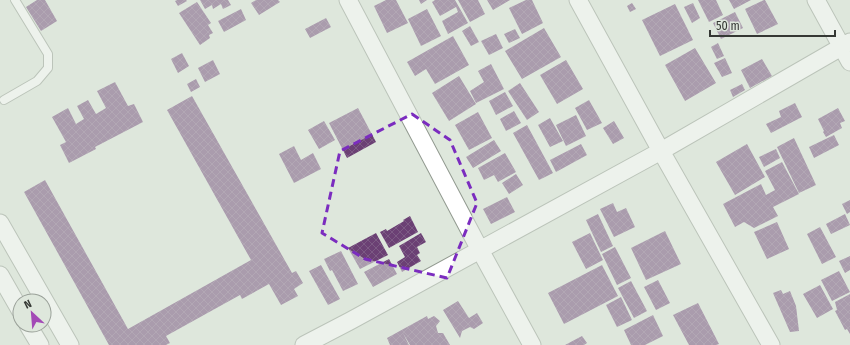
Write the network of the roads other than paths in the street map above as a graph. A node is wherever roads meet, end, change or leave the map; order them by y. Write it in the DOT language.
graph roads {
  1 [pos="15,0"];
  2 [pos="348,0"];
  3 [pos="578,0"];
  4 [pos="816,0"];
  5 [pos="846,44"];
  6 [pos="850,62"];
  7 [pos="4,100"];
  8 [pos="660,150"];
  9 [pos="0,223"];
  10 [pos="480,250"];
  11 [pos="0,275"];
  12 [pos="12,296"];
  13 [pos="33,333"];
  14 [pos="40,345"];
  15 [pos="70,345"];
  16 [pos="304,345"];
  17 [pos="532,345"];
  18 [pos="771,345"];
  1 -- 7 [label="lane"];
  2 -- 10 [label="street"];
  3 -- 8 [label="street"];
  4 -- 5 [label="street"];
  5 -- 6 [label="street"];
  5 -- 8 [label="street"];
  8 -- 10 [label="street"];
  8 -- 18 [label="street"];
  9 -- 15 [label="street"];
  10 -- 16 [label="street"];
  10 -- 17 [label="street"];
  11 -- 12 [label="street"];
  13 -- 14 [label="street"];
}
